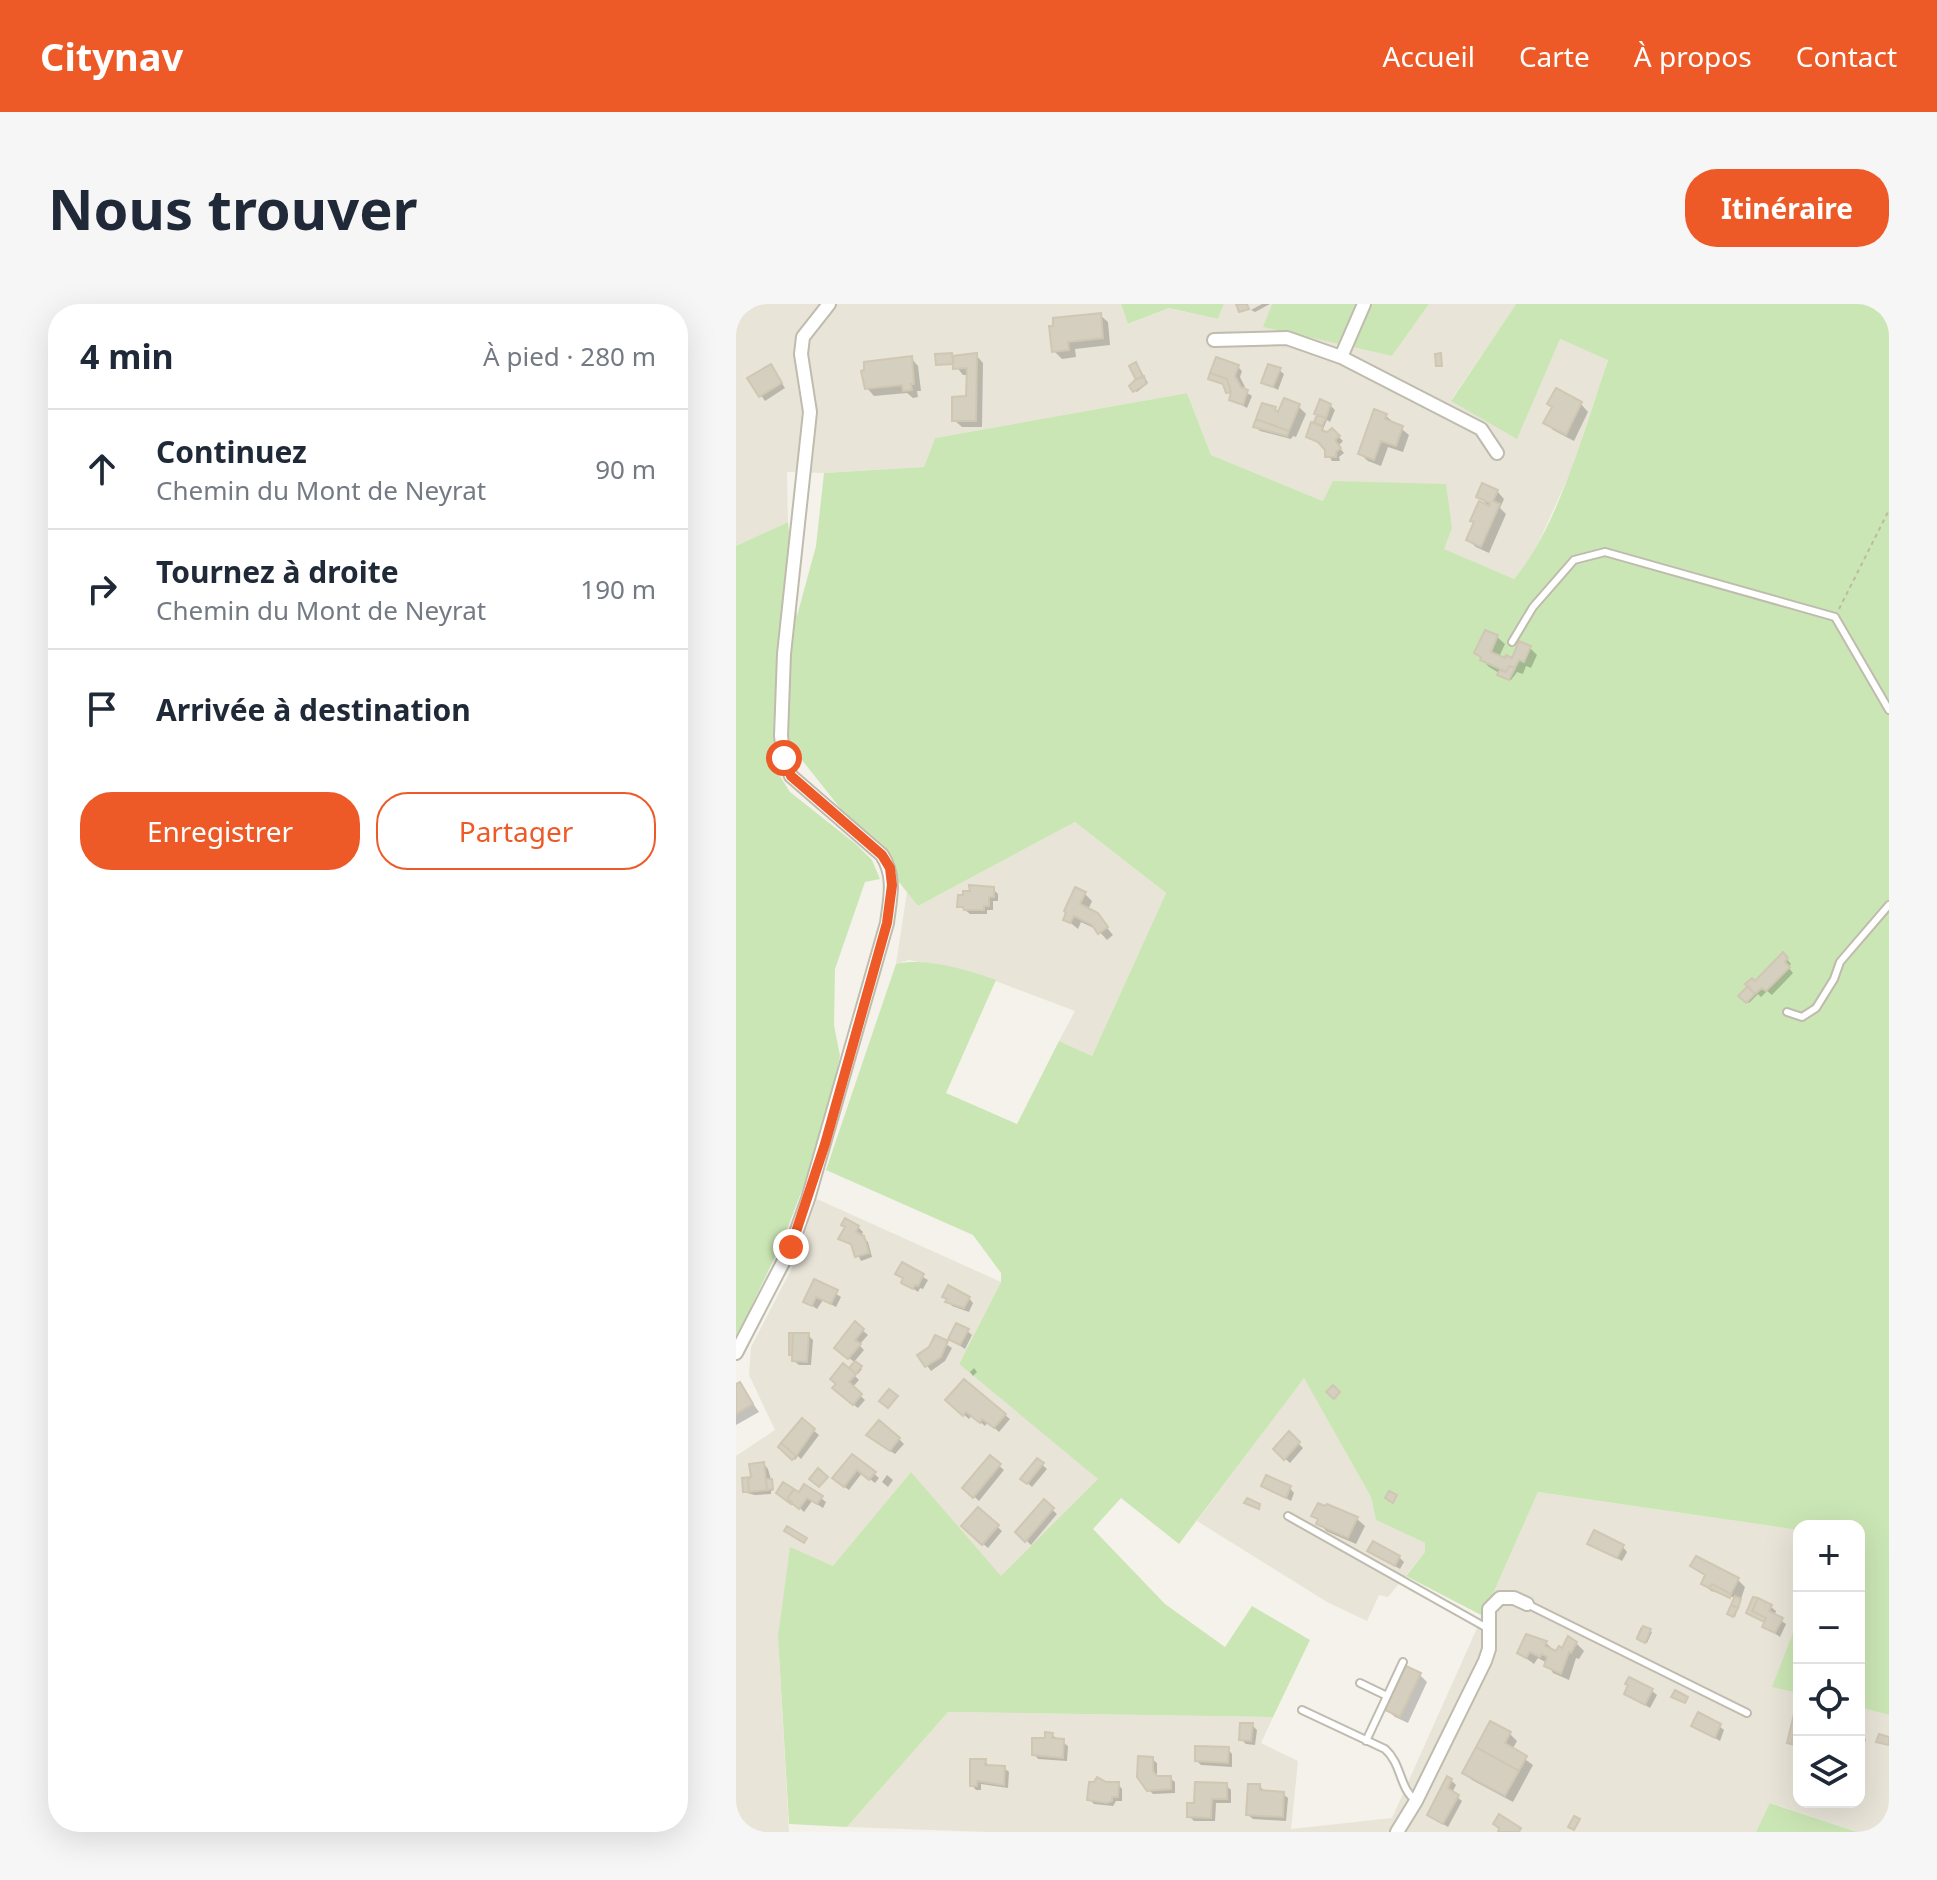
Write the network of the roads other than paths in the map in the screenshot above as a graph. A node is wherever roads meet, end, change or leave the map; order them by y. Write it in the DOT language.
graph roads {
  1 [pos="829,304"];
  2 [pos="1364,304"];
  3 [pos="1214,340"];
  4 [pos="1341,357"];
  5 [pos="1497,453"];
  6 [pos="1512,642"];
  7 [pos="1889,710"];
  8 [pos="1889,905"];
  9 [pos="1787,1012"];
  10 [pos="736,1353"];
  11 [pos="1288,1516"];
  12 [pos="1527,1604"];
  13 [pos="1488,1628"];
  14 [pos="1403,1662"];
  15 [pos="1360,1683"];
  16 [pos="1387,1696"];
  17 [pos="1302,1710"];
  18 [pos="1747,1713"];
  19 [pos="1366,1741"];
  20 [pos="1416,1801"];
  21 [pos="1397,1832"];
  1 -- 10 [label="street"];
  2 -- 4 [label="street"];
  3 -- 4 [label="street"];
  4 -- 5 [label="street"];
  6 -- 7 [label="lane"];
  8 -- 9 [label="lane"];
  11 -- 13 [label="lane"];
  12 -- 13 [label="street"];
  12 -- 18 [label="lane"];
  13 -- 20 [label="street"];
  14 -- 16 [label="lane"];
  15 -- 16 [label="lane"];
  16 -- 19 [label="lane"];
  17 -- 19 [label="lane"];
  19 -- 20 [label="lane"];
  20 -- 21 [label="street"];
}
